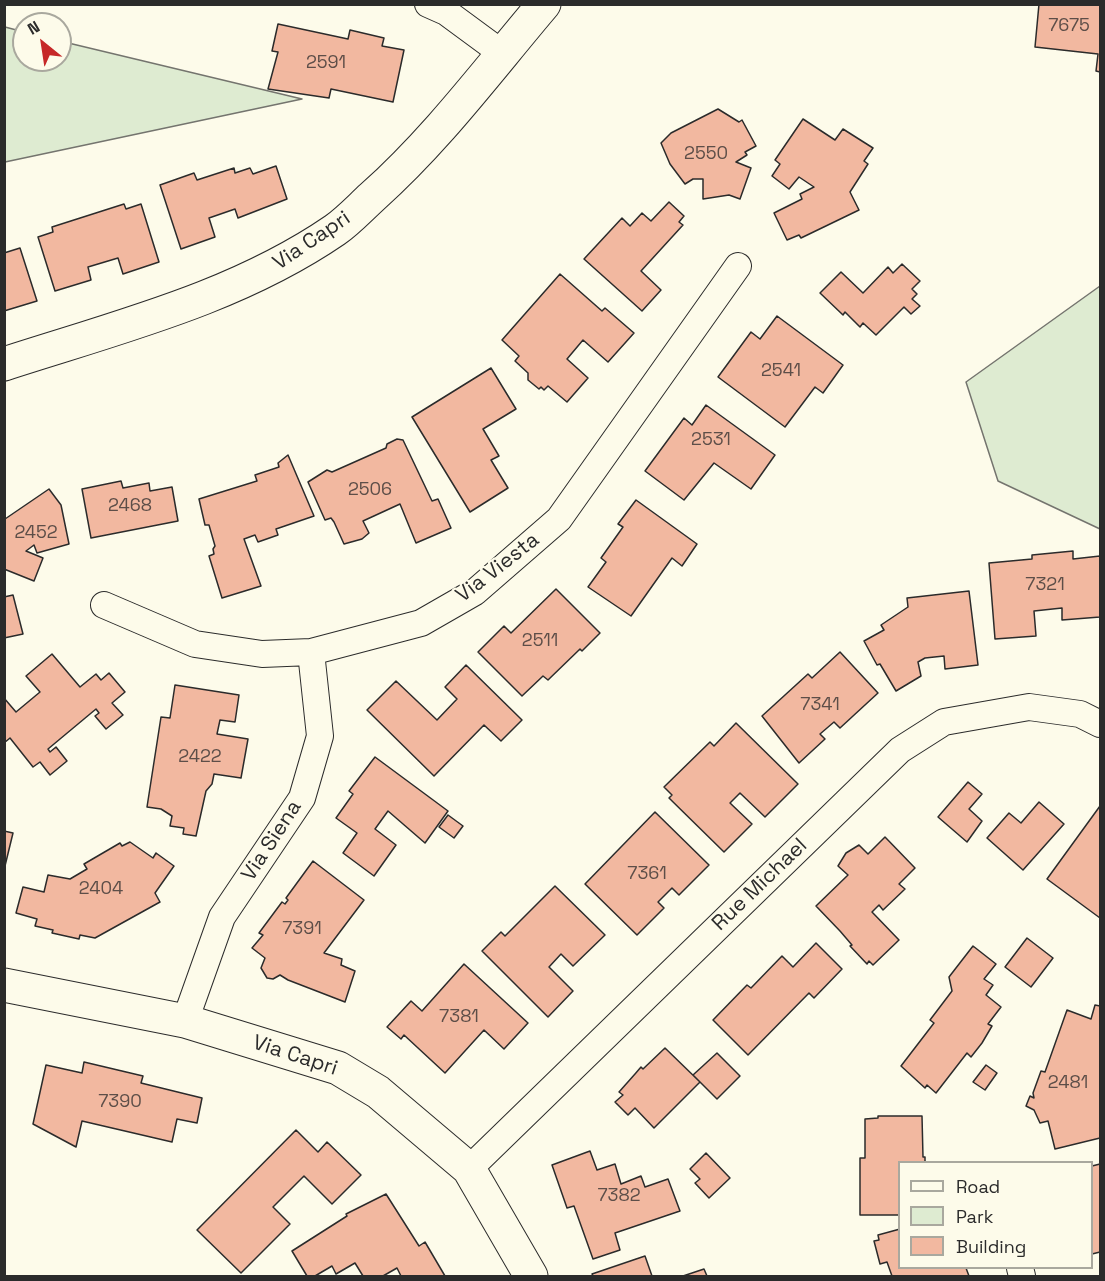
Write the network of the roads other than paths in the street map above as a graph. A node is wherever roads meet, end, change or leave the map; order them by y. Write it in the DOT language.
graph roads {
  1 [pos="428,4"];
  2 [pos="544,4"];
  3 [pos="503,54"];
  4 [pos="738,266"];
  5 [pos="4,364"];
  6 [pos="104,605"];
  7 [pos="311,652"];
  8 [pos="1101,724"];
  9 [pos="4,985"];
  10 [pos="185,1021"];
  11 [pos="469,1169"];
  12 [pos="531,1276"];
  1 -- 3 [label="street"];
  2 -- 3 [label="street, Via Capri"];
  3 -- 5 [label="street, Via Capri"];
  4 -- 7 [label="street, Via Viesta"];
  6 -- 7 [label="street, Via Viesta"];
  7 -- 10 [label="street, Via Siena"];
  8 -- 11 [label="street, Rue Michael"];
  9 -- 10 [label="street, Via Capri"];
  10 -- 11 [label="street, Via Capri"];
  11 -- 12 [label="street, Via Capri"];
}
